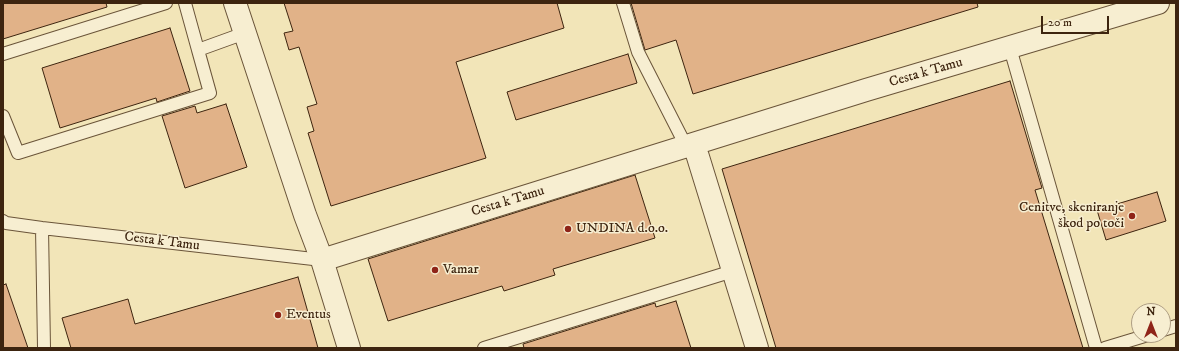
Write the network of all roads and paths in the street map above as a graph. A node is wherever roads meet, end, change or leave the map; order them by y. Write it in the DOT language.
graph roads {
  1 [pos="166,3"];
  2 [pos="185,3"];
  3 [pos="235,3"];
  4 [pos="623,3"];
  5 [pos="1158,3"];
  6 [pos="245,33"];
  7 [pos="1010,48"];
  8 [pos="198,50"];
  9 [pos="3,54"];
  10 [pos="3,116"];
  11 [pos="690,145"];
  12 [pos="3,221"];
  13 [pos="42,228"];
  14 [pos="322,260"];
  15 [pos="733,271"];
  16 [pos="1131,340"];
  17 [pos="44,348"];
  18 [pos="349,348"];
  19 [pos="484,348"];
  20 [pos="757,348"];
  21 [pos="1096,348"];
  22 [pos="1105,348"];
  1 -- 9 [label="lane"];
  2 -- 8 [label="lane"];
  3 -- 6 [label="street"];
  4 -- 11 [label="lane"];
  5 -- 7 [label="street, Cesta k Tamu"];
  6 -- 8 [label="lane"];
  6 -- 14 [label="street"];
  7 -- 11 [label="street, Cesta k Tamu"];
  7 -- 21 [label="lane"];
  8 -- 10 [label="lane"];
  11 -- 14 [label="street, Cesta k Tamu"];
  11 -- 15 [label="street"];
  12 -- 13 [label="lane, Cesta k Tamu"];
  13 -- 14 [label="lane, Cesta k Tamu"];
  13 -- 17 [label="lane"];
  14 -- 18 [label="street"];
  15 -- 19 [label="lane"];
  15 -- 20 [label="street"];
  16 -- 22 [label="lane"];
}
